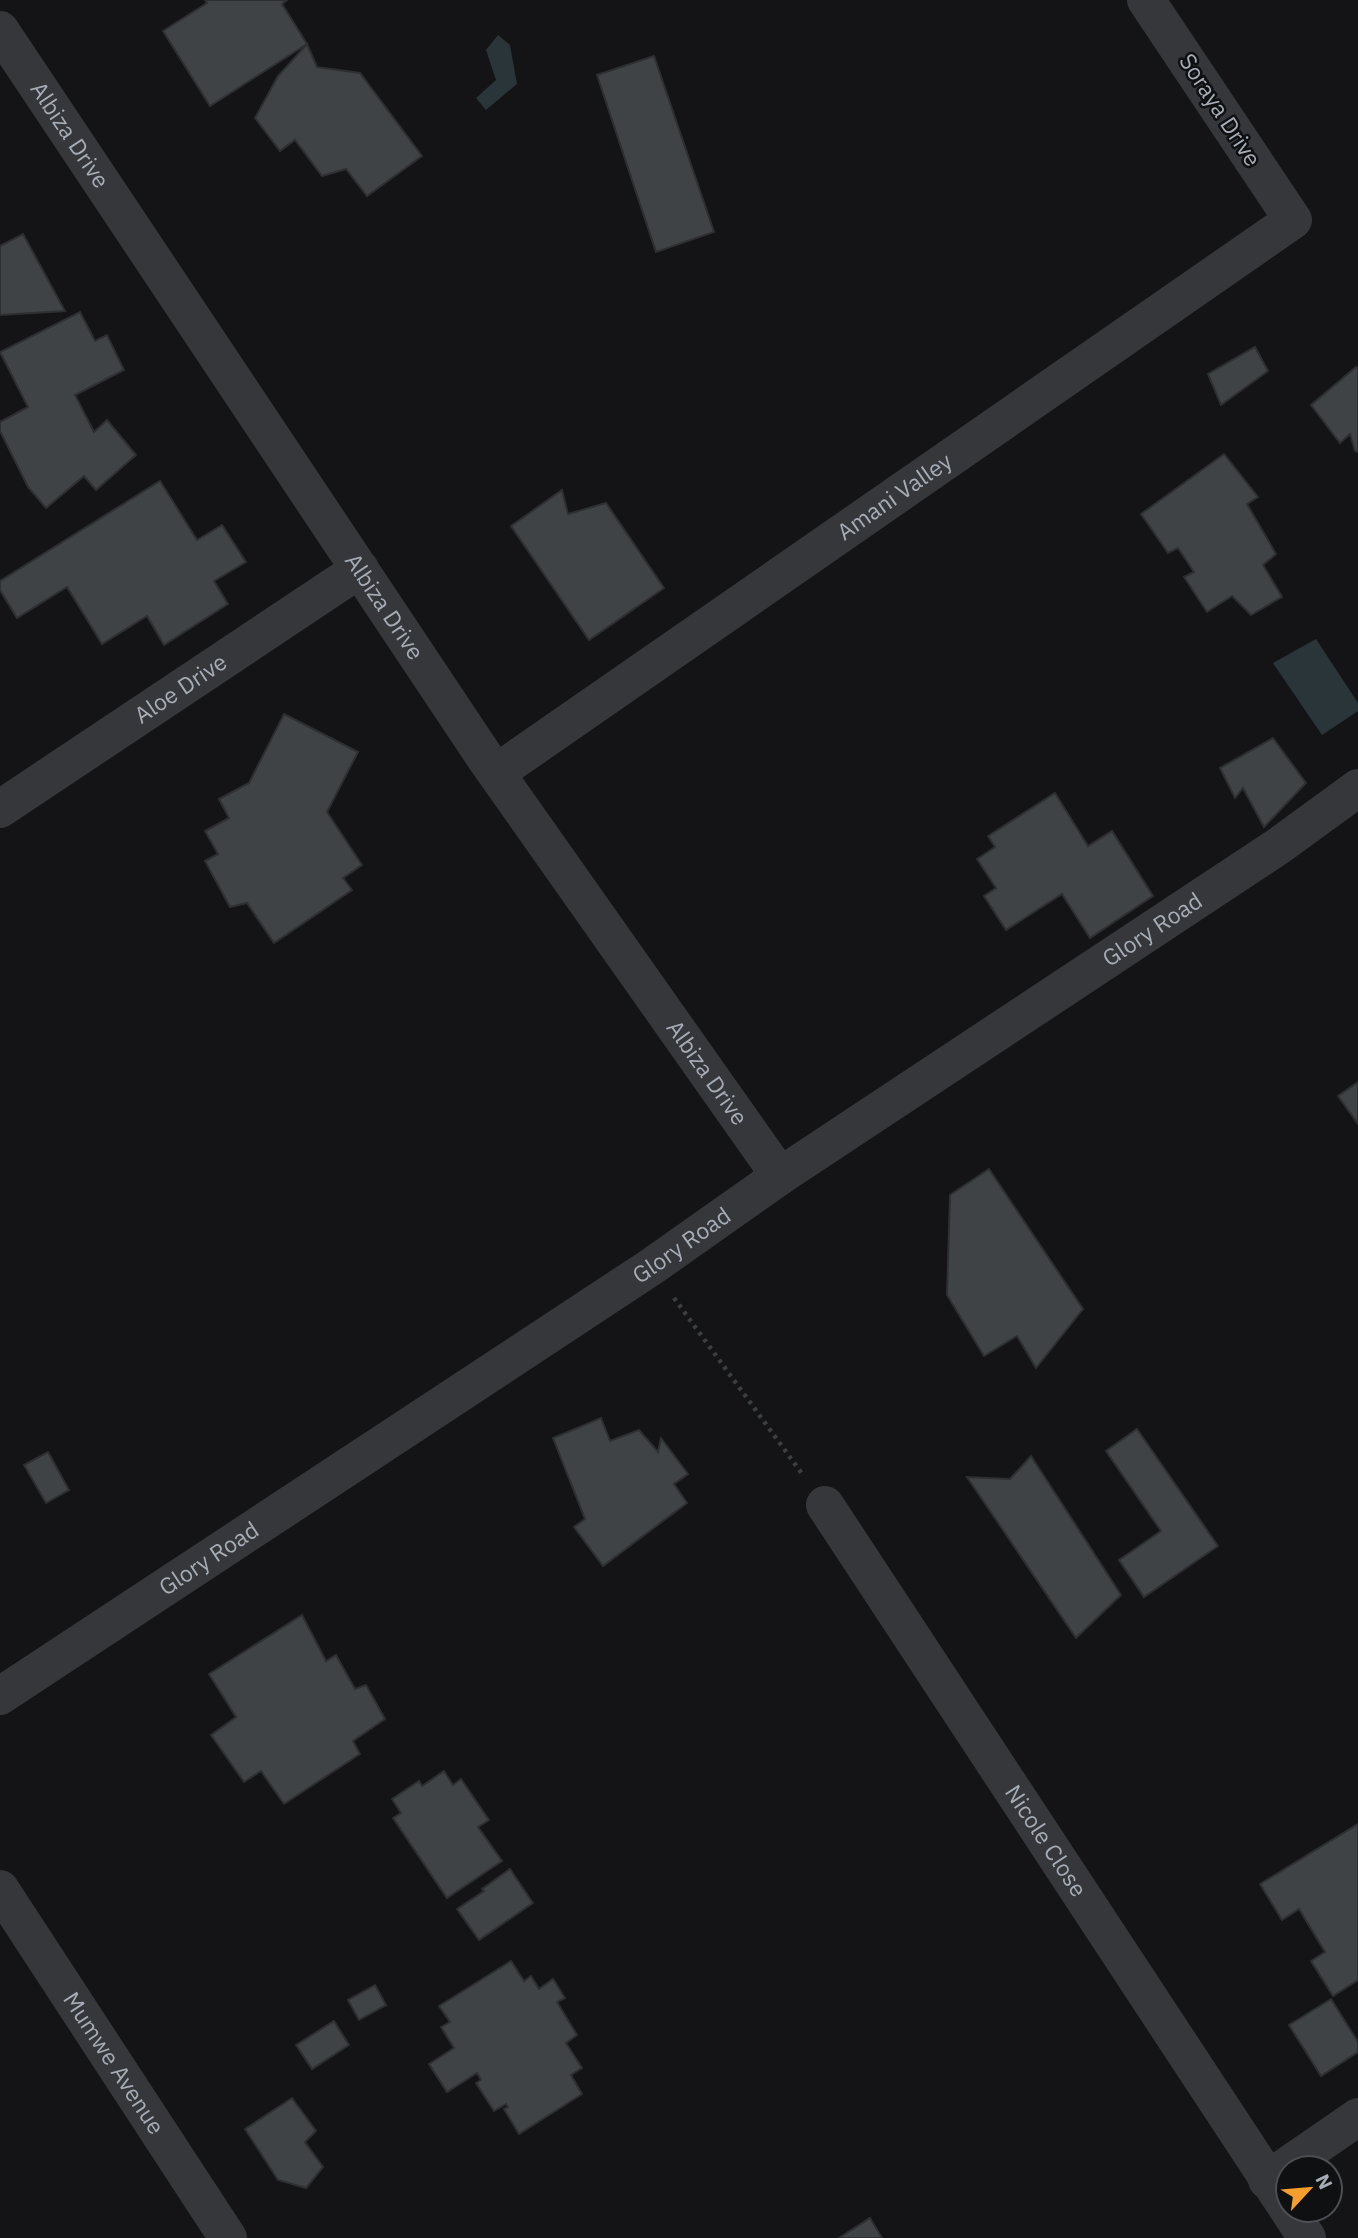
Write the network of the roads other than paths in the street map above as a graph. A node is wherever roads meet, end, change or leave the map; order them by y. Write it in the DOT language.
graph roads {
  1 [pos="1146,0"];
  2 [pos="0,30"];
  3 [pos="1293,220"];
  4 [pos="360,569"];
  5 [pos="496,773"];
  6 [pos="1358,789"];
  7 [pos="0,809"];
  8 [pos="780,1176"];
  9 [pos="825,1505"];
  10 [pos="0,1696"];
  11 [pos="0,1889"];
  12 [pos="1358,2117"];
  13 [pos="1267,2180"];
  14 [pos="228,2238"];
  15 [pos="1307,2238"];
  1 -- 3 [label="street, Soraya Drive"];
  2 -- 4 [label="street, Albiza Drive"];
  3 -- 5 [label="street, Amani Valley"];
  4 -- 5 [label="street, Albiza Drive"];
  4 -- 7 [label="street, Aloe Drive"];
  5 -- 8 [label="street, Albiza Drive"];
  6 -- 8 [label="street, Glory Road"];
  8 -- 10 [label="street, Glory Road"];
  9 -- 13 [label="street, Nicole Close"];
  11 -- 14 [label="street, Mumwe Avenue"];
  12 -- 13 [label="street"];
  13 -- 15 [label="street, Nicole Close"];
}
